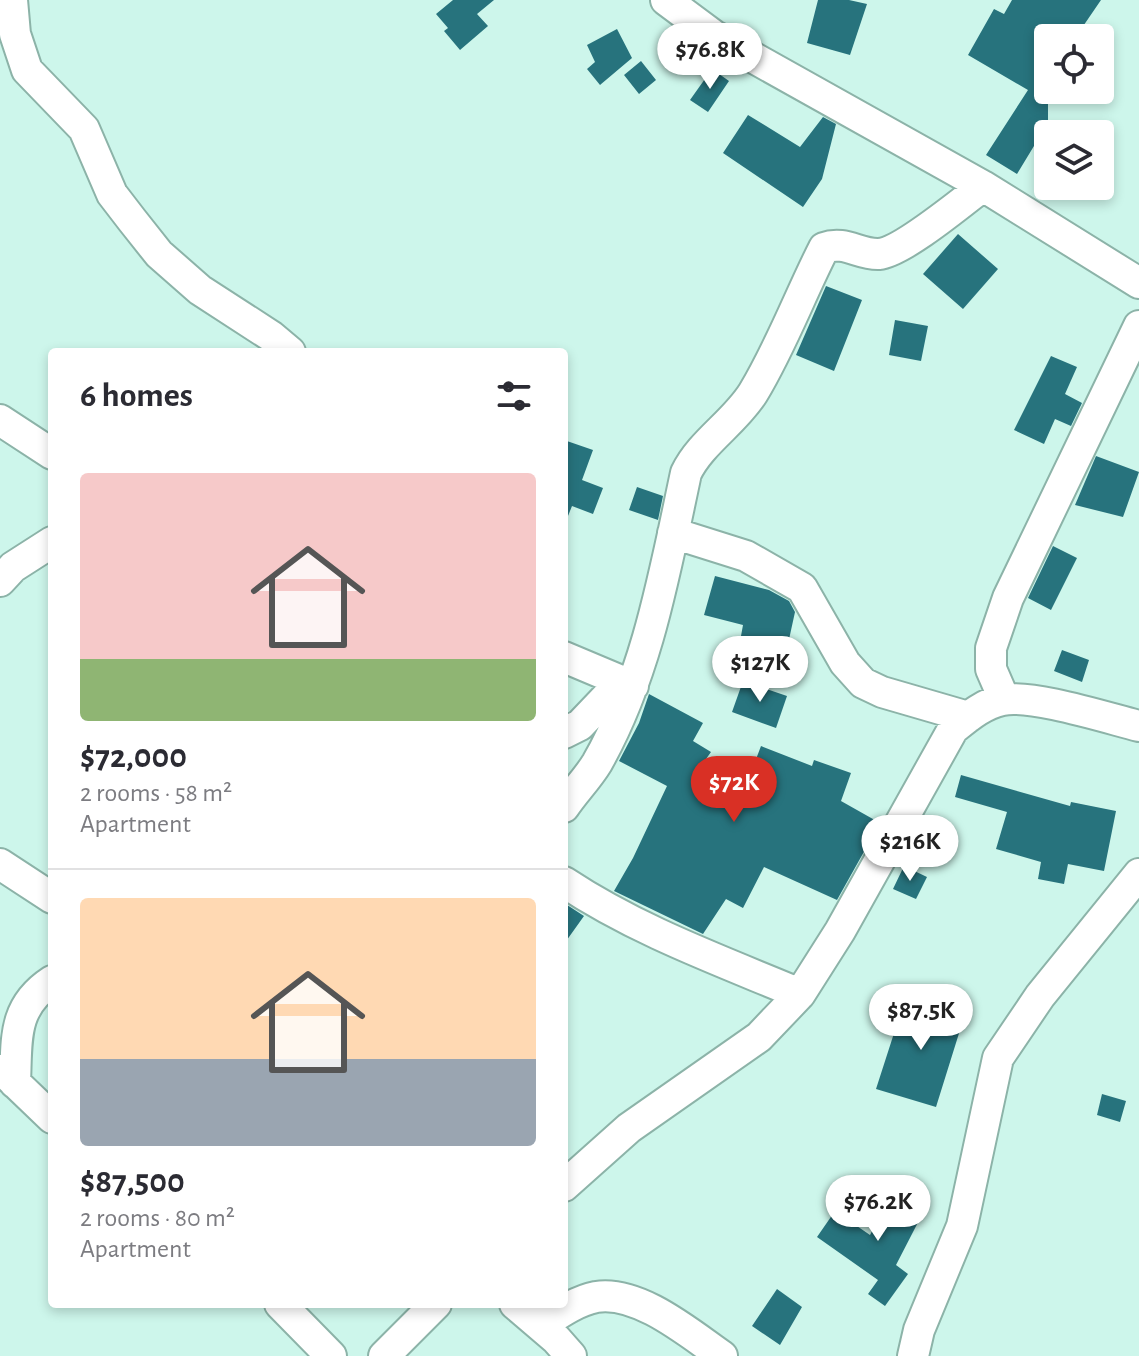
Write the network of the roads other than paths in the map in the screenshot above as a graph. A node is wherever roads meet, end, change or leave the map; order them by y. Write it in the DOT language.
graph roads {
  1 [pos="12,0"];
  2 [pos="666,0"];
  3 [pos="983,186"];
  4 [pos="1139,283"];
  5 [pos="1139,326"];
  6 [pos="285,348"];
  7 [pos="0,420"];
  8 [pos="48,451"];
  9 [pos="673,533"];
  10 [pos="48,545"];
  11 [pos="0,581"];
  12 [pos="568,659"];
  13 [pos="627,684"];
  14 [pos="1004,699"];
  15 [pos="968,717"];
  16 [pos="1139,726"];
  17 [pos="568,731"];
  18 [pos="568,802"];
  19 [pos="0,864"];
  20 [pos="1139,874"];
  21 [pos="568,885"];
  22 [pos="48,895"];
  23 [pos="48,984"];
  24 [pos="800,994"];
  25 [pos="8,1076"];
  26 [pos="48,1114"];
  27 [pos="568,1182"];
  28 [pos="284,1308"];
  29 [pos="432,1308"];
  30 [pos="520,1308"];
  31 [pos="567,1308"];
  32 [pos="568,1308"];
  33 [pos="541,1325"];
  34 [pos="331,1356"];
  35 [pos="384,1356"];
  36 [pos="571,1356"];
  37 [pos="722,1356"];
  38 [pos="913,1356"];
  1 -- 6 [label="street"];
  2 -- 3 [label="street"];
  3 -- 4 [label="street"];
  3 -- 9 [label="street"];
  5 -- 14 [label="street"];
  7 -- 8 [label="street"];
  9 -- 13 [label="street"];
  9 -- 15 [label="street"];
  10 -- 11 [label="street"];
  12 -- 13 [label="street"];
  13 -- 17 [label="street"];
  13 -- 18 [label="street"];
  14 -- 15 [label="street"];
  14 -- 16 [label="street"];
  15 -- 24 [label="street"];
  19 -- 22 [label="street"];
  20 -- 38 [label="street"];
  21 -- 24 [label="street"];
  23 -- 25 [label="street"];
  24 -- 27 [label="street"];
  25 -- 26 [label="street"];
  28 -- 34 [label="street"];
  29 -- 35 [label="street"];
  30 -- 33 [label="street"];
  31 -- 33 [label="street"];
  32 -- 37 [label="street"];
  33 -- 36 [label="street"];
}
